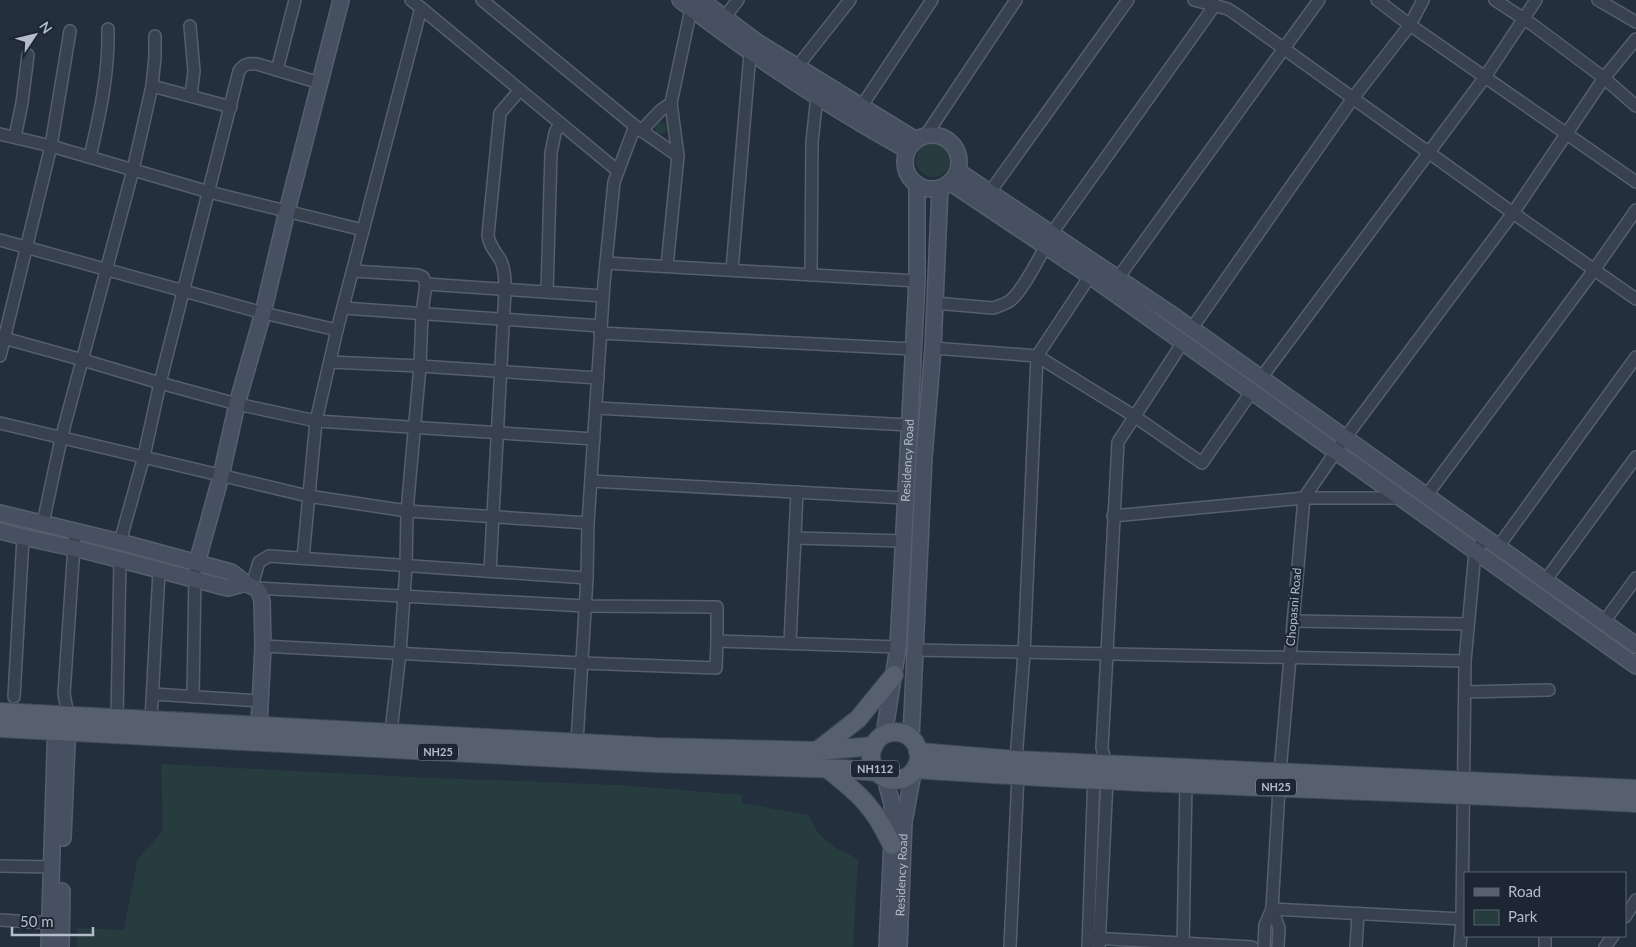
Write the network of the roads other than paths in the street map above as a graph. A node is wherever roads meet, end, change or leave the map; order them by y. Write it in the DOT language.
graph roads {
  1 [pos="295,0"];
  2 [pos="341,0"];
  3 [pos="411,0"];
  4 [pos="482,0"];
  5 [pos="738,0"];
  6 [pos="850,0"];
  7 [pos="932,0"];
  8 [pos="1016,0"];
  9 [pos="1128,0"];
  10 [pos="1194,0"];
  11 [pos="1319,0"];
  12 [pos="1422,0"];
  13 [pos="1495,0"];
  14 [pos="1536,0"];
  15 [pos="1598,0"];
  16 [pos="1379,1"];
  17 [pos="691,3"];
  18 [pos="1216,5"];
  19 [pos="421,8"];
  20 [pos="724,18"];
  21 [pos="1524,19"];
  22 [pos="1636,22"];
  23 [pos="1410,25"];
  24 [pos="190,26"];
  25 [pos="108,29"];
  26 [pos="70,30"];
  27 [pos="155,36"];
  28 [pos="1636,39"];
  29 [pos="1284,49"];
  30 [pos="750,53"];
  31 [pos="28,56"];
  32 [pos="797,67"];
  33 [pos="277,70"];
  34 [pos="1484,77"];
  35 [pos="1604,78"];
  36 [pos="320,83"];
  37 [pos="152,86"];
  38 [pos="520,90"];
  39 [pos="191,96"];
  40 [pos="817,96"];
  41 [pos="1353,98"];
  42 [pos="671,103"];
  43 [pos="1636,106"];
  44 [pos="231,107"];
  45 [pos="861,107"];
  46 [pos="560,123"];
  47 [pos="638,128"];
  48 [pos="0,134"];
  49 [pos="1566,134"];
  50 [pos="15,137"];
  51 [pos="917,142"];
  52 [pos="51,146"];
  53 [pos="1428,152"];
  54 [pos="678,156"];
  55 [pos="90,157"];
  56 [pos="133,170"];
  57 [pos="618,171"];
  58 [pos="950,180"];
  59 [pos="1636,182"];
  60 [pos="917,184"];
  61 [pos="209,192"];
  62 [pos="990,192"];
  63 [pos="1636,210"];
  64 [pos="287,211"];
  65 [pos="1512,213"];
  66 [pos="363,230"];
  67 [pos="0,240"];
  68 [pos="1049,240"];
  69 [pos="27,247"];
  70 [pos="606,263"];
  71 [pos="667,266"];
  72 [pos="106,268"];
  73 [pos="353,270"];
  74 [pos="732,270"];
  75 [pos="1594,270"];
  76 [pos="811,274"];
  77 [pos="1090,276"];
  78 [pos="1118,278"];
  79 [pos="916,281"];
  80 [pos="426,284"];
  81 [pos="184,290"];
  82 [pos="505,290"];
  83 [pos="547,292"];
  84 [pos="603,296"];
  85 [pos="1636,299"];
  86 [pos="935,302"];
  87 [pos="343,308"];
  88 [pos="263,313"];
  89 [pos="422,313"];
  90 [pos="503,320"];
  91 [pos="1192,328"];
  92 [pos="337,330"];
  93 [pos="601,330"];
  94 [pos="2,337"];
  95 [pos="1183,342"];
  96 [pos="933,348"];
  97 [pos="913,349"];
  98 [pos="0,356"];
  99 [pos="1037,356"];
  100 [pos="1636,357"];
  101 [pos="83,360"];
  102 [pos="330,362"];
  103 [pos="420,366"];
  104 [pos="500,372"];
  105 [pos="598,378"];
  106 [pos="1261,378"];
  107 [pos="160,383"];
  108 [pos="1252,391"];
  109 [pos="237,404"];
  110 [pos="596,408"];
  111 [pos="1134,416"];
  112 [pos="316,421"];
  113 [pos="0,423"];
  114 [pos="909,425"];
  115 [pos="416,428"];
  116 [pos="497,433"];
  117 [pos="1345,438"];
  118 [pos="61,439"];
  119 [pos="594,439"];
  120 [pos="1336,451"];
  121 [pos="144,456"];
  122 [pos="1636,456"];
  123 [pos="221,476"];
  124 [pos="591,481"];
  125 [pos="796,492"];
  126 [pos="308,496"];
  127 [pos="1426,496"];
  128 [pos="905,498"];
  129 [pos="1304,498"];
  130 [pos="1402,498"];
  131 [pos="407,510"];
  132 [pos="0,514"];
  133 [pos="492,516"];
  134 [pos="1113,516"];
  135 [pos="43,523"];
  136 [pos="588,523"];
  137 [pos="0,531"];
  138 [pos="75,531"];
  139 [pos="23,538"];
  140 [pos="795,538"];
  141 [pos="903,541"];
  142 [pos="120,542"];
  143 [pos="1491,542"];
  144 [pos="74,548"];
  145 [pos="1475,552"];
  146 [pos="303,558"];
  147 [pos="120,560"];
  148 [pos="196,563"];
  149 [pos="406,566"];
  150 [pos="159,571"];
  151 [pos="490,571"];
  152 [pos="588,578"];
  153 [pos="1636,578"];
  154 [pos="195,579"];
  155 [pos="1545,581"];
  156 [pos="251,585"];
  157 [pos="403,596"];
  158 [pos="585,606"];
  159 [pos="1293,621"];
  160 [pos="1604,622"];
  161 [pos="1467,624"];
  162 [pos="717,640"];
  163 [pos="790,643"];
  164 [pos="263,646"];
  165 [pos="898,646"];
  166 [pos="1636,646"];
  167 [pos="915,650"];
  168 [pos="400,653"];
  169 [pos="1024,653"];
  170 [pos="1106,653"];
  171 [pos="1289,658"];
  172 [pos="1465,661"];
  173 [pos="582,663"];
  174 [pos="1636,666"];
  175 [pos="894,675"];
  176 [pos="1549,690"];
  177 [pos="1465,692"];
  178 [pos="153,694"];
  179 [pos="14,697"];
  180 [pos="193,697"];
  181 [pos="260,701"];
  182 [pos="0,712"];
  183 [pos="117,717"];
  184 [pos="152,720"];
  185 [pos="62,723"];
  186 [pos="258,726"];
  187 [pos="0,728"];
  188 [pos="879,740"];
  189 [pos="390,741"];
  190 [pos="578,742"];
  191 [pos="817,751"];
  192 [pos="914,758"];
  193 [pos="1017,768"];
  194 [pos="1101,768"];
  195 [pos="828,769"];
  196 [pos="881,775"];
  197 [pos="1279,780"];
  198 [pos="1186,783"];
  199 [pos="1463,787"];
  200 [pos="1636,789"];
  201 [pos="1636,802"];
  202 [pos="892,845"];
  203 [pos="0,866"];
  204 [pos="52,867"];
  205 [pos="1636,899"];
  206 [pos="1272,909"];
  207 [pos="1358,914"];
  208 [pos="1626,915"];
  209 [pos="1462,919"];
  210 [pos="0,920"];
  211 [pos="50,923"];
  212 [pos="1094,943"];
  213 [pos="1184,945"];
  214 [pos="49,947"];
  215 [pos="61,947"];
  216 [pos="887,947"];
  217 [pos="899,947"];
  218 [pos="1010,947"];
  219 [pos="1252,947"];
  220 [pos="1264,947"];
  221 [pos="1278,947"];
  222 [pos="1356,947"];
  223 [pos="1460,947"];
  1 -- 33 [label="street"];
  2 -- 36 [label="main road"];
  3 -- 19 [label="street"];
  4 -- 47 [label="street"];
  5 -- 20 [label="street"];
  6 -- 32 [label="street"];
  7 -- 45 [label="street"];
  8 -- 51 [label="street"];
  9 -- 62 [label="street"];
  10 -- 18 [label="street"];
  11 -- 29 [label="street"];
  12 -- 23 [label="street"];
  13 -- 21 [label="street"];
  14 -- 21 [label="street"];
  15 -- 22 [label="street"];
  16 -- 23 [label="street"];
  17 -- 20 [label="main road"];
  17 -- 30 [label="main road"];
  17 -- 42 [label="street"];
  18 -- 29 [label="street"];
  18 -- 68 [label="street"];
  19 -- 38 [label="street"];
  19 -- 66 [label="street"];
  20 -- 32 [label="main road"];
  21 -- 34 [label="street"];
  21 -- 35 [label="street"];
  23 -- 34 [label="street"];
  23 -- 41 [label="street"];
  24 -- 39 [label="street"];
  25 -- 55 [label="street"];
  26 -- 52 [label="street"];
  27 -- 37 [label="street"];
  28 -- 35 [label="street, Chopasni Road"];
  29 -- 41 [label="street"];
  29 -- 78 [label="street"];
  30 -- 40 [label="main road"];
  30 -- 74 [label="street"];
  31 -- 50 [label="street"];
  32 -- 45 [label="main road"];
  33 -- 36 [label="street"];
  33 -- 44 [label="street"];
  34 -- 49 [label="street"];
  34 -- 53 [label="street"];
  35 -- 43 [label="street"];
  35 -- 49 [label="street, Chopasni Road"];
  36 -- 64 [label="main road"];
  37 -- 39 [label="street"];
  37 -- 56 [label="street"];
  38 -- 46 [label="street"];
  38 -- 82 [label="street"];
  39 -- 44 [label="street"];
  40 -- 51 [label="main road"];
  40 -- 76 [label="street"];
  41 -- 53 [label="street"];
  41 -- 91 [label="street"];
  42 -- 47 [label="street"];
  42 -- 54 [label="street"];
  44 -- 61 [label="street"];
  45 -- 51 [label="main road"];
  46 -- 57 [label="street"];
  46 -- 83 [label="street"];
  47 -- 54 [label="street"];
  47 -- 57 [label="street"];
  48 -- 50 [label="street"];
  49 -- 59 [label="street"];
  49 -- 65 [label="street, Chopasni Road"];
  50 -- 52 [label="street"];
  51 -- 58 [label="main road"];
  51 -- 60 [label="main road"];
  52 -- 55 [label="street"];
  52 -- 69 [label="street"];
  53 -- 65 [label="street"];
  53 -- 106 [label="street"];
  54 -- 71 [label="street"];
  55 -- 56 [label="street"];
  56 -- 61 [label="street"];
  56 -- 72 [label="street"];
  57 -- 70 [label="street"];
  58 -- 60 [label="main road"];
  58 -- 62 [label="main road"];
  58 -- 68 [label="main road"];
  58 -- 86 [label="main road, Residency Road"];
  60 -- 79 [label="main road, Residency Road"];
  61 -- 64 [label="street"];
  61 -- 81 [label="street"];
  62 -- 68 [label="main road"];
  63 -- 75 [label="street"];
  64 -- 66 [label="street"];
  64 -- 88 [label="main road"];
  65 -- 75 [label="street"];
  65 -- 117 [label="street, Chopasni Road"];
  66 -- 73 [label="street"];
  67 -- 69 [label="street"];
  68 -- 77 [label="main road"];
  68 -- 78 [label="main road"];
  68 -- 86 [label="street"];
  69 -- 72 [label="street"];
  69 -- 94 [label="street"];
  70 -- 71 [label="street"];
  70 -- 84 [label="street"];
  71 -- 74 [label="street"];
  72 -- 81 [label="street"];
  72 -- 101 [label="street"];
  73 -- 80 [label="street"];
  73 -- 87 [label="street"];
  74 -- 76 [label="street"];
  75 -- 85 [label="street"];
  75 -- 127 [label="street"];
  76 -- 79 [label="street"];
  77 -- 95 [label="main road"];
  77 -- 99 [label="street"];
  78 -- 91 [label="main road"];
  79 -- 97 [label="main road, Residency Road"];
  80 -- 82 [label="street"];
  80 -- 89 [label="street"];
  81 -- 88 [label="street"];
  81 -- 107 [label="street"];
  82 -- 83 [label="street"];
  82 -- 90 [label="street"];
  83 -- 84 [label="street"];
  84 -- 93 [label="street"];
  86 -- 96 [label="main road, Residency Road"];
  87 -- 89 [label="street"];
  87 -- 92 [label="street"];
  88 -- 92 [label="street"];
  88 -- 109 [label="main road"];
  89 -- 90 [label="street"];
  89 -- 103 [label="street"];
  90 -- 93 [label="street"];
  90 -- 104 [label="street"];
  91 -- 106 [label="main road"];
  92 -- 102 [label="street"];
  93 -- 97 [label="street"];
  93 -- 105 [label="street"];
  94 -- 98 [label="street"];
  94 -- 101 [label="street"];
  95 -- 108 [label="main road"];
  95 -- 111 [label="street"];
  96 -- 99 [label="street"];
  96 -- 167 [label="main road, Residency Road"];
  97 -- 114 [label="main road, Residency Road"];
  99 -- 111 [label="street"];
  99 -- 169 [label="street"];
  100 -- 143 [label="street"];
  101 -- 107 [label="street"];
  101 -- 118 [label="street"];
  102 -- 103 [label="street"];
  102 -- 112 [label="street"];
  103 -- 104 [label="street"];
  103 -- 115 [label="street"];
  104 -- 105 [label="street"];
  104 -- 116 [label="street"];
  105 -- 110 [label="street"];
  106 -- 117 [label="main road"];
  107 -- 109 [label="street"];
  107 -- 121 [label="street"];
  108 -- 111 [label="street"];
  108 -- 120 [label="main road"];
  109 -- 112 [label="street"];
  109 -- 123 [label="main road"];
  110 -- 114 [label="street"];
  110 -- 119 [label="street"];
  111 -- 134 [label="street"];
  112 -- 115 [label="street"];
  112 -- 126 [label="street"];
  113 -- 118 [label="street"];
  114 -- 128 [label="main road, Residency Road"];
  115 -- 116 [label="street"];
  115 -- 131 [label="street"];
  116 -- 119 [label="street"];
  116 -- 133 [label="street"];
  117 -- 120 [label="street, Chopasni Road"];
  117 -- 127 [label="main road"];
  118 -- 121 [label="street"];
  118 -- 135 [label="street"];
  119 -- 124 [label="street"];
  120 -- 129 [label="street, Chopasni Road"];
  120 -- 130 [label="main road"];
  121 -- 123 [label="street"];
  121 -- 142 [label="street"];
  122 -- 155 [label="street"];
  123 -- 126 [label="street"];
  123 -- 148 [label="main road"];
  124 -- 125 [label="street"];
  124 -- 136 [label="street"];
  125 -- 128 [label="street"];
  125 -- 140 [label="street"];
  126 -- 131 [label="street"];
  126 -- 146 [label="street"];
  127 -- 143 [label="main road"];
  128 -- 141 [label="main road, Residency Road"];
  129 -- 130 [label="street"];
  129 -- 134 [label="street"];
  129 -- 159 [label="street, Chopasni Road"];
  130 -- 145 [label="main road"];
  131 -- 133 [label="street"];
  131 -- 149 [label="street"];
  132 -- 135 [label="main road"];
  133 -- 136 [label="street"];
  133 -- 151 [label="street"];
  134 -- 170 [label="street"];
  135 -- 138 [label="main road"];
  136 -- 152 [label="street"];
  137 -- 139 [label="main road"];
  138 -- 142 [label="main road"];
  138 -- 144 [label="street"];
  139 -- 144 [label="main road"];
  139 -- 179 [label="street"];
  140 -- 141 [label="street"];
  140 -- 163 [label="street"];
  141 -- 165 [label="main road, Residency Road"];
  142 -- 148 [label="main road"];
  143 -- 145 [label="street"];
  143 -- 155 [label="main road"];
  144 -- 147 [label="main road"];
  144 -- 185 [label="street"];
  145 -- 161 [label="street"];
  145 -- 174 [label="main road"];
  146 -- 149 [label="street"];
  146 -- 156 [label="street"];
  147 -- 150 [label="main road"];
  147 -- 183 [label="street"];
  148 -- 154 [label="street"];
  148 -- 156 [label="main road"];
  149 -- 151 [label="street"];
  149 -- 157 [label="street"];
  150 -- 154 [label="main road"];
  150 -- 178 [label="street"];
  151 -- 152 [label="street"];
  152 -- 158 [label="street"];
  153 -- 160 [label="street"];
  154 -- 156 [label="main road"];
  154 -- 180 [label="street"];
  155 -- 160 [label="main road"];
  156 -- 157 [label="street"];
  156 -- 164 [label="main road"];
  157 -- 158 [label="street"];
  157 -- 168 [label="street"];
  158 -- 162 [label="street"];
  158 -- 173 [label="street"];
  159 -- 161 [label="street"];
  159 -- 171 [label="street, Chopasni Road"];
  160 -- 166 [label="main road"];
  161 -- 172 [label="street"];
  162 -- 163 [label="street"];
  162 -- 173 [label="street"];
  163 -- 165 [label="street"];
  164 -- 168 [label="street"];
  164 -- 181 [label="main road"];
  165 -- 175 [label="main road, Residency Road"];
  167 -- 169 [label="street"];
  167 -- 192 [label="main road, Residency Road"];
  168 -- 173 [label="street"];
  168 -- 189 [label="street"];
  169 -- 170 [label="street"];
  169 -- 193 [label="street"];
  170 -- 171 [label="street"];
  170 -- 194 [label="street"];
  171 -- 172 [label="street"];
  171 -- 197 [label="street, Chopasni Road"];
  172 -- 177 [label="street"];
  173 -- 190 [label="street"];
  175 -- 188 [label="main road, Residency Road"];
  175 -- 191 [label="main road"];
  176 -- 177 [label="street"];
  177 -- 199 [label="street"];
  178 -- 180 [label="street"];
  178 -- 184 [label="street"];
  180 -- 181 [label="street"];
  181 -- 186 [label="main road"];
  182 -- 185 [label="main road, NH25"];
  183 -- 184 [label="main road, NH25"];
  183 -- 185 [label="main road, NH25"];
  184 -- 186 [label="main road, NH25"];
  185 -- 187 [label="main road, NH25"];
  185 -- 189 [label="main road, NH25"];
  185 -- 204 [label="main road"];
  185 -- 215 [label="main road"];
  186 -- 189 [label="main road, NH25"];
  188 -- 191 [label="main road, NH25"];
  188 -- 192 [label="main road"];
  188 -- 196 [label="main road, NH112"];
  189 -- 190 [label="main road, NH25"];
  189 -- 195 [label="main road, NH25"];
  190 -- 191 [label="main road, NH25"];
  192 -- 193 [label="main road, NH25"];
  192 -- 196 [label="main road, NH112"];
  192 -- 217 [label="main road, Residency Road"];
  193 -- 194 [label="main road, NH25"];
  193 -- 218 [label="street"];
  194 -- 197 [label="main road, NH25"];
  194 -- 198 [label="main road, NH25"];
  194 -- 212 [label="street"];
  195 -- 196 [label="main road, NH25"];
  195 -- 202 [label="main road"];
  196 -- 202 [label="main road, Residency Road"];
  197 -- 198 [label="main road, NH25"];
  197 -- 199 [label="main road, NH25"];
  197 -- 206 [label="street, Chopasni Road"];
  198 -- 213 [label="street"];
  199 -- 200 [label="main road, NH25"];
  199 -- 201 [label="main road, NH25"];
  199 -- 209 [label="street"];
  202 -- 216 [label="main road, Residency Road"];
  203 -- 204 [label="street"];
  204 -- 211 [label="main road"];
  205 -- 208 [label="street"];
  206 -- 207 [label="street"];
  206 -- 220 [label="street"];
  206 -- 221 [label="street"];
  207 -- 209 [label="street"];
  207 -- 222 [label="street"];
  209 -- 223 [label="street"];
  210 -- 211 [label="street"];
  211 -- 214 [label="main road"];
  212 -- 213 [label="street"];
  213 -- 219 [label="street"];
}
